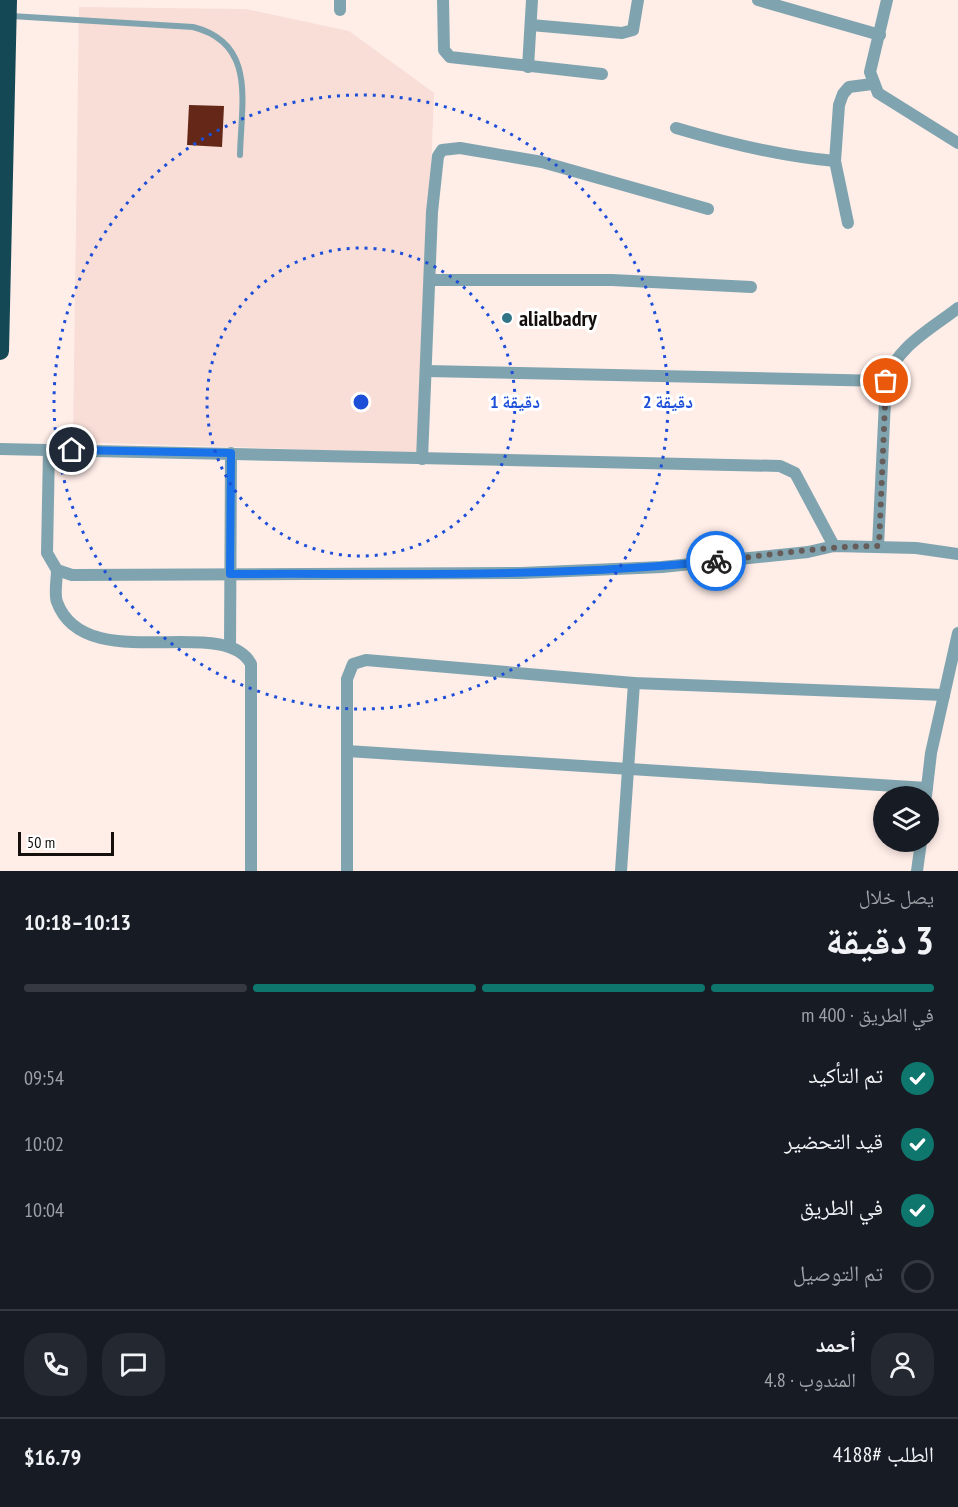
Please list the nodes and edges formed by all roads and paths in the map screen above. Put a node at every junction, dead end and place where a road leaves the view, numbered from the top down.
1 (443, 0) edge
2 (532, 0) edge
3 (638, 0) edge
4 (758, 0) edge
5 (887, 0) edge
6 (8, 8) edge
7 (531, 25) junction
8 (880, 35) junction
9 (528, 67) junction
10 (602, 75) dead end
11 (872, 84) junction
12 (676, 128) dead end
13 (958, 143) edge
14 (240, 155) dead end
15 (835, 161) junction
16 (708, 209) dead end
17 (848, 223) dead end
18 (430, 280) junction
19 (751, 287) dead end
20 (958, 308) edge
21 (0, 351) edge
22 (426, 371) junction
23 (886, 381) junction
24 (0, 449) edge
25 (49, 450) junction
26 (231, 453) junction
27 (422, 459) junction
28 (834, 546) junction
29 (879, 546) junction
30 (958, 554) edge
31 (57, 570) junction
32 (230, 574) junction
33 (958, 633) edge
34 (230, 647) junction
35 (634, 683) junction
36 (944, 695) junction
37 (347, 751) junction
38 (630, 768) junction
39 (927, 786) edge
40 (873, 788) edge
41 (920, 852) edge
42 (251, 871) edge
43 (347, 871) edge
44 (621, 871) edge
45 (917, 871) edge

1 - 9 street
2 - 7 street
3 - 7 street
4 - 8 street
5 - 8 street
6 - 14 lane
6 - 21 highway
7 - 9 street
8 - 11 street
9 - 10 street
11 - 13 street
11 - 15 street
12 - 15 street
15 - 17 street
16 - 18 street
18 - 19 street
18 - 22 street
20 - 23 street
22 - 23 street
22 - 27 street
23 - 29 street
24 - 25 street
25 - 26 street
25 - 31 street
26 - 27 street
26 - 32 street
27 - 28 street
28 - 29 street
28 - 32 street
29 - 30 street
31 - 32 street
31 - 34 street
32 - 34 street
33 - 36 street
34 - 42 street
35 - 36 street
35 - 37 street
35 - 38 street
36 - 39 street
37 - 38 street
37 - 43 street
38 - 40 street
38 - 44 street
41 - 45 street

